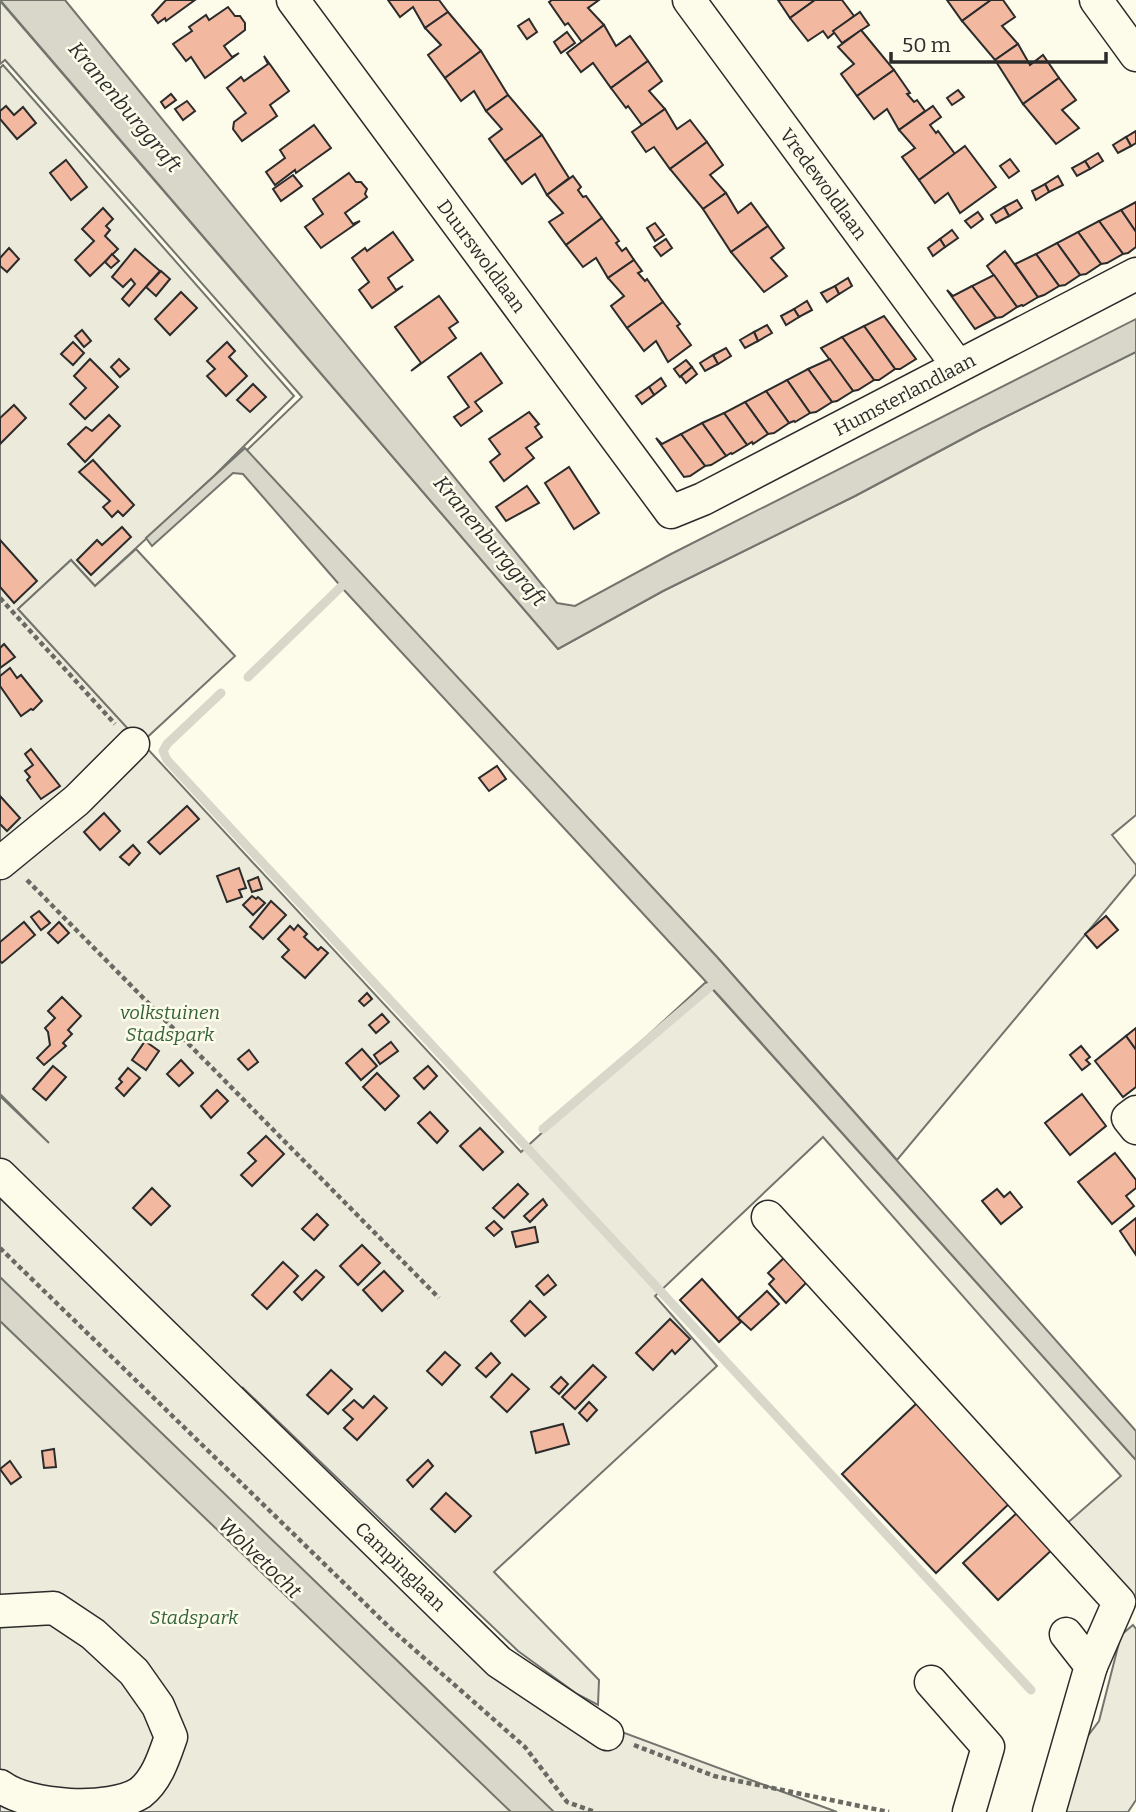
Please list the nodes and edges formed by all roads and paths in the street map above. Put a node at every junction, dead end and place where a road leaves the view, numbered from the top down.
1 (293, 0) edge
2 (690, 0) edge
3 (1097, 0) edge
4 (1136, 55) edge
5 (1136, 274) edge
6 (958, 366) junction
7 (671, 512) joint
8 (0, 598) edge
9 (133, 744) joint
10 (3, 861) edge
11 (1136, 1112) edge
12 (1136, 1128) edge
13 (0, 1175) edge
14 (768, 1217) dead end
15 (0, 1248) edge
16 (439, 1298) dead end
17 (0, 1611) edge
18 (1066, 1634) dead end
19 (1091, 1666) junction
20 (931, 1682) dead end
21 (607, 1734) joint
22 (0, 1786) edge
23 (594, 1812) edge
24 (889, 1812) edge
25 (969, 1812) edge
26 (1049, 1812) edge

1 - 7 street, Duurswoldlaan
2 - 6 street, Vredewoldlaan
3 - 4 street
5 - 6 street, Humsterlandlaan
6 - 7 street, Humsterlandlaan
8 - 9 path
9 - 10 street
10 - 16 path
11 - 12 street
13 - 21 street, Campinglaan
14 - 19 street
15 - 23 path
17 - 22 street
18 - 19 street
19 - 26 street
20 - 25 street
21 - 24 path

